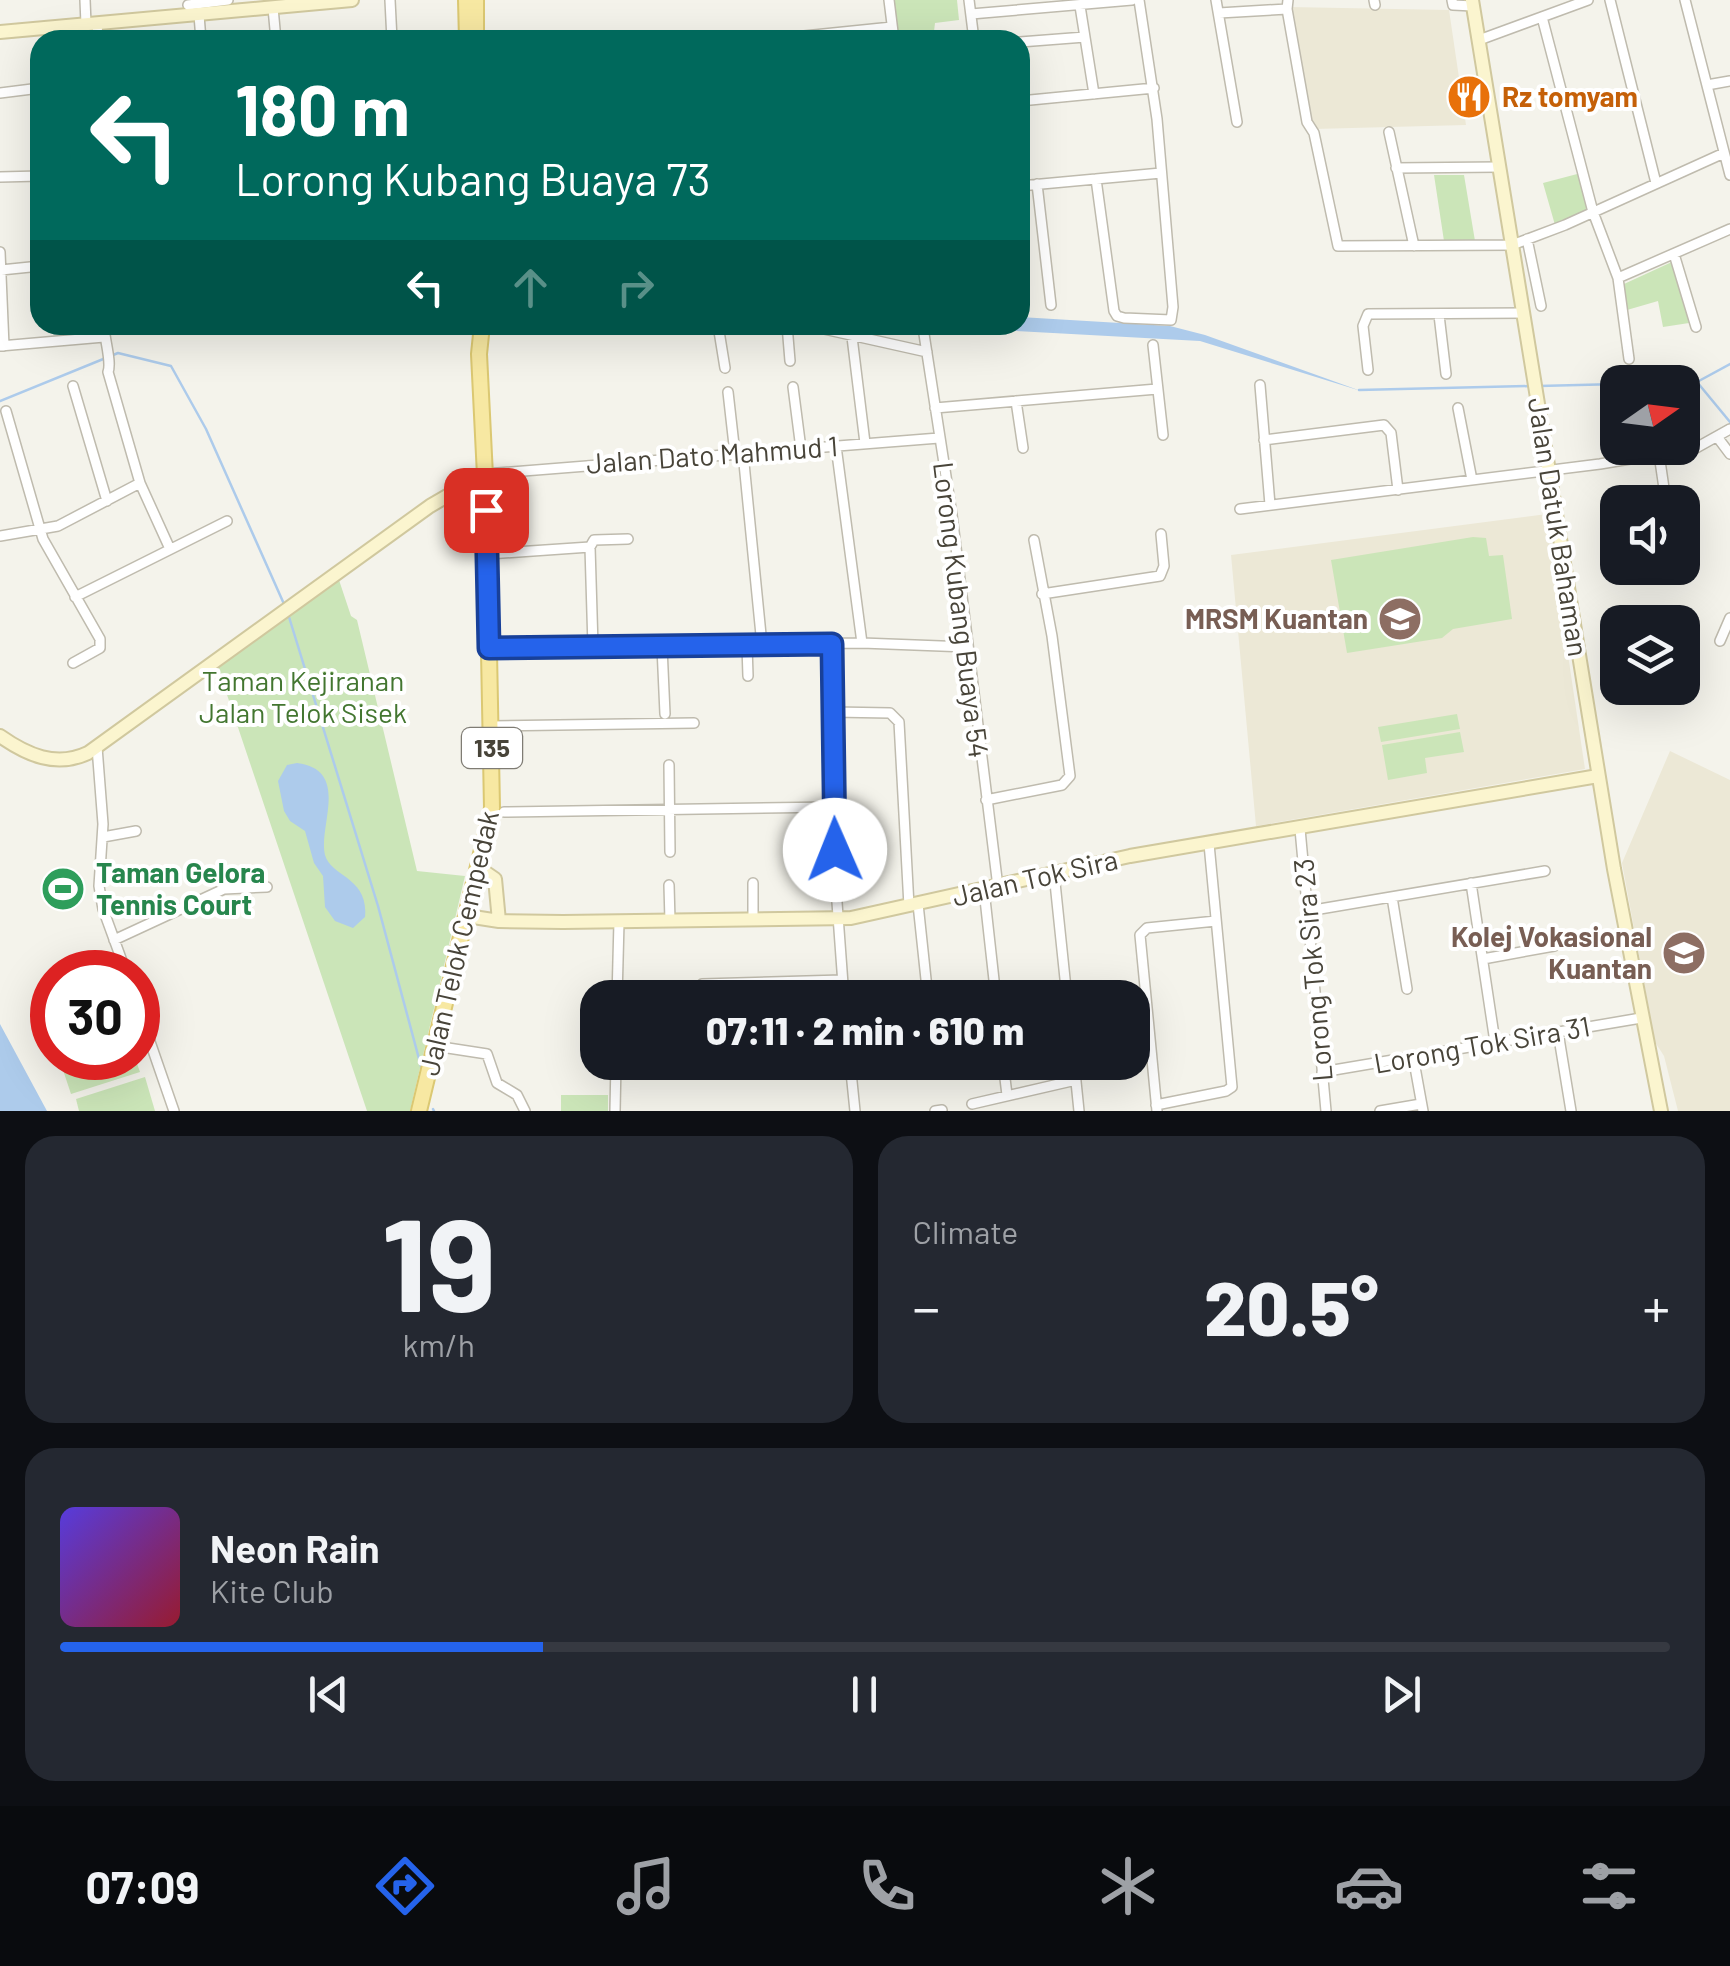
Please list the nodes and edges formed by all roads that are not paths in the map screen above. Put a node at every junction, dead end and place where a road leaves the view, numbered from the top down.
1 (85, 0) edge
2 (228, 0) edge
3 (349, 0) edge
4 (390, 0) edge
5 (453, 0) edge
6 (466, 0) edge
7 (476, 0) edge
8 (889, 0) edge
9 (970, 0) edge
10 (1132, 0) edge
11 (1139, 0) edge
12 (1216, 0) edge
13 (1588, 0) edge
14 (1610, 0) edge
15 (1685, 0) edge
16 (313, 2) edge
17 (1453, 2) edge
18 (1473, 3) edge
19 (1288, 4) edge
20 (1022, 5) edge
21 (1561, 5) edge
22 (1080, 6) junction
23 (273, 8) junction
24 (191, 9) edge
25 (1219, 13) junction
26 (971, 14) junction
27 (1542, 17) junction
28 (92, 24) junction
29 (892, 27) junction
30 (94, 30) edge
31 (275, 30) edge
32 (392, 30) edge
33 (467, 30) edge
34 (469, 30) edge
35 (471, 30) edge
36 (863, 30) edge
37 (892, 30) edge
38 (973, 30) edge
39 (0, 32) edge
40 (1085, 37) junction
41 (1479, 40) junction
42 (1030, 41) edge
43 (1730, 81) edge
44 (1707, 85) junction
45 (1154, 88) junction
46 (30, 89) edge
47 (0, 93) edge
48 (1094, 94) junction
49 (1030, 100) edge
50 (1238, 122) dead end
51 (1389, 132) dead end
52 (1724, 153) junction
53 (1500, 167) junction
54 (1396, 168) junction
55 (1161, 173) junction
56 (1730, 175) edge
57 (30, 176) edge
58 (0, 177) edge
59 (1096, 178) junction
60 (1036, 184) junction
61 (1656, 184) junction
62 (1030, 185) edge
63 (1594, 212) junction
64 (1730, 229) edge
65 (1527, 240) junction
66 (1512, 244) junction
67 (1414, 246) junction
68 (0, 252) edge
69 (1674, 254) junction
70 (30, 267) edge
71 (1, 270) edge
72 (1618, 278) junction
73 (1051, 305) dead end
74 (1542, 306) dead end
75 (1524, 313) junction
76 (1439, 316) junction
77 (1696, 327) dead end
78 (475, 335) edge
79 (481, 335) edge
80 (720, 335) edge
81 (788, 335) edge
82 (848, 335) edge
83 (924, 335) edge
84 (852, 336) junction
85 (104, 337) joint
86 (1152, 345) dead end
87 (2, 346) edge
88 (927, 352) junction
89 (479, 354) junction
90 (1629, 359) dead end
91 (790, 361) dead end
92 (725, 368) dead end
93 (1368, 370) dead end
94 (1446, 374) dead end
95 (1260, 385) dead end
96 (73, 386) dead end
97 (793, 387) dead end
98 (1158, 389) junction
99 (728, 392) dead end
100 (1016, 400) junction
101 (935, 408) junction
102 (1458, 408) dead end
103 (6, 411) dead end
104 (1730, 429) edge
105 (1163, 435) dead end
106 (940, 438) junction
107 (1718, 438) junction
108 (1264, 440) junction
109 (865, 444) junction
110 (836, 446) junction
111 (1700, 446) edge
112 (1023, 448) dead end
113 (801, 449) junction
114 (739, 454) junction
115 (1730, 454) edge
116 (1600, 463) edge
117 (1548, 470) junction
118 (486, 474) junction
119 (1472, 480) junction
120 (140, 483) junction
121 (1398, 490) junction
122 (107, 501) junction
123 (1270, 504) junction
124 (1240, 508) dead end
125 (226, 521) dead end
126 (41, 531) junction
127 (1160, 534) dead end
128 (0, 536) edge
129 (628, 539) dead end
130 (1034, 540) dead end
131 (590, 548) junction
132 (170, 550) junction
133 (488, 554) junction
134 (1042, 594) junction
135 (75, 597) junction
136 (1730, 618) edge
137 (1720, 641) dead end
138 (862, 642) junction
139 (832, 644) junction
140 (762, 645) junction
141 (662, 646) junction
142 (747, 646) junction
143 (593, 647) junction
144 (967, 647) junction
145 (489, 648) junction
146 (72, 662) dead end
147 (748, 676) dead end
148 (834, 712) junction
149 (665, 714) dead end
150 (694, 724) dead end
151 (492, 726) junction
152 (0, 736) edge
153 (97, 747) junction
154 (669, 765) dead end
155 (1598, 776) junction
156 (986, 800) junction
157 (834, 806) junction
158 (669, 809) junction
159 (504, 812) dead end
160 (1300, 829) junction
161 (136, 831) dead end
162 (103, 837) junction
163 (1209, 844) junction
164 (670, 852) dead end
165 (479, 868) junction
166 (1544, 871) dead end
167 (1054, 873) junction
168 (753, 883) dead end
169 (1471, 883) junction
170 (669, 885) dead end
171 (267, 887) dead end
172 (991, 888) junction
173 (1392, 896) junction
174 (914, 905) junction
175 (1308, 911) junction
176 (467, 916) junction
177 (837, 919) junction
178 (753, 920) junction
179 (1216, 920) junction
180 (499, 921) junction
181 (670, 921) junction
182 (619, 922) junction
183 (114, 940) junction
184 (1554, 946) dead end
185 (118, 950) edge
186 (1483, 959) junction
187 (617, 980) edge
188 (842, 980) edge
189 (925, 980) edge
190 (995, 980) edge
191 (1065, 980) edge
192 (1407, 988) dead end
193 (1642, 1018) junction
194 (1558, 1032) junction
195 (1496, 1042) junction
196 (435, 1046) junction
197 (1414, 1056) junction
198 (160, 1071) edge
199 (1322, 1072) junction
200 (615, 1080) edge
201 (852, 1080) edge
202 (1006, 1080) edge
203 (1076, 1080) joint
204 (1007, 1095) junction
205 (972, 1104) dead end
206 (1422, 1107) edge
207 (1157, 1108) edge
208 (174, 1111) edge
209 (419, 1111) edge
210 (524, 1111) edge
211 (614, 1111) edge
212 (855, 1111) edge
213 (1079, 1111) edge
214 (1326, 1111) edge
215 (1380, 1111) edge
216 (1572, 1111) edge
217 (1661, 1111) edge

1 - 28 street
2 - 24 street
3 - 16 street
4 - 32 street
5 - 33 main road
6 - 34 main road
7 - 35 main road
8 - 29 street
9 - 26 street
10 - 22 street
11 - 45 street
12 - 25 street
13 - 21 street
14 - 61 street
15 - 44 street
16 - 23 street
17 - 18 street
18 - 41 street, Jalan Datuk Bahaman
19 - 25 street
19 - 67 street
20 - 22 street
20 - 26 street
21 - 27 street
22 - 40 street
23 - 24 street
23 - 31 street
24 - 28 street
25 - 50 street
26 - 38 street
27 - 41 street
27 - 63 street
28 - 30 street
28 - 39 street
29 - 36 street
29 - 37 street
40 - 42 street
40 - 48 street
41 - 53 street, Jalan Datuk Bahaman
43 - 44 street
44 - 52 street
45 - 48 street
45 - 55 street
46 - 47 street
48 - 49 street
51 - 54 street
52 - 56 street
52 - 61 street
53 - 54 street
53 - 66 street, Jalan Datuk Bahaman
54 - 67 street
55 - 59 street
55 - 59 street
57 - 58 street
59 - 60 street
60 - 62 street
60 - 73 street
61 - 63 street
63 - 65 street
63 - 72 street
64 - 69 street
65 - 66 street
65 - 74 street
66 - 67 street
66 - 75 street, Jalan Datuk Bahaman
68 - 71 street
69 - 72 street
69 - 77 street
70 - 71 street
71 - 87 street
72 - 90 street
75 - 76 street
75 - 117 street, Jalan Datuk Bahaman
76 - 93 street
76 - 94 street
78 - 89 main road, Jalan Telok Cempedak / 135
79 - 89 main road, Jalan Telok Cempedak / 135
80 - 92 street
81 - 91 street
82 - 84 street
83 - 88 street, Lorong Kubang Buaya 54
84 - 88 street
84 - 109 street
85 - 87 street
85 - 120 street
86 - 98 street
88 - 101 street, Lorong Kubang Buaya 54
89 - 118 main road, Jalan Telok Cempedak / 135
95 - 108 street
96 - 122 street
97 - 113 street
98 - 100 street
98 - 105 street
99 - 114 street
100 - 101 street
100 - 112 street
101 - 106 street, Lorong Kubang Buaya 54
102 - 119 street
103 - 126 street
104 - 107 street
106 - 109 street, Jalan Dato Mahmud 1
106 - 144 street, Lorong Kubang Buaya 54
107 - 111 street
107 - 115 street
108 - 121 street
108 - 123 street
109 - 110 street, Jalan Dato Mahmud 1
110 - 113 street, Jalan Dato Mahmud 1
110 - 138 street
113 - 114 street, Jalan Dato Mahmud 1
114 - 118 street, Jalan Dato Mahmud 1
114 - 140 street
116 - 117 street
117 - 119 street
117 - 155 street, Jalan Datuk Bahaman
118 - 133 main road, Jalan Telok Cempedak / 135
118 - 153 street
119 - 121 street
120 - 122 street
120 - 132 street
121 - 123 street
122 - 126 street
123 - 124 street
125 - 132 street
126 - 128 street
126 - 135 street
127 - 134 street
129 - 131 street
130 - 134 street
131 - 133 street
131 - 143 street
132 - 135 street
133 - 145 main road, Jalan Telok Cempedak / 135
134 - 156 street
135 - 146 street
136 - 137 street
138 - 139 street
138 - 144 street
139 - 140 street
139 - 148 street
140 - 142 street
141 - 142 street
141 - 143 street
141 - 149 street
142 - 147 street
143 - 145 street
144 - 156 street, Lorong Kubang Buaya 54
145 - 151 main road, Jalan Telok Cempedak / 135
148 - 157 street
148 - 174 street
150 - 151 street
151 - 165 main road, Jalan Telok Cempedak / 135
152 - 153 street
153 - 162 street
154 - 158 street
155 - 160 street, Jalan Tok Sira
155 - 193 street, Jalan Datuk Bahaman
156 - 172 street, Lorong Kubang Buaya 54
157 - 158 street
157 - 177 street
158 - 159 street
158 - 164 street
160 - 163 street, Jalan Tok Sira
160 - 175 street, Lorong Tok Sira 23
161 - 162 street
162 - 183 street
163 - 167 street, Jalan Tok Sira
163 - 179 street
165 - 176 main road, Jalan Telok Cempedak / 135
165 - 180 street
166 - 169 street
167 - 172 street, Jalan Tok Sira
167 - 191 street
168 - 178 street
169 - 173 street
169 - 186 street
170 - 181 street
171 - 183 street
172 - 174 street, Jalan Tok Sira
172 - 190 street, Lorong Kubang Buaya 54
173 - 175 street
173 - 192 street
174 - 177 street, Jalan Tok Sira
174 - 189 street
175 - 199 street, Lorong Tok Sira 23
176 - 180 street, Jalan Tok Sira
176 - 196 main road, Jalan Telok Cempedak / 135
177 - 178 street, Jalan Tok Sira
177 - 188 street
178 - 181 street, Jalan Tok Sira
179 - 207 street
179 - 207 street
180 - 182 street, Jalan Tok Sira
181 - 182 street, Jalan Tok Sira
182 - 187 street
183 - 185 street
184 - 186 street
186 - 195 street
193 - 194 street, Lorong Tok Sira 31
193 - 217 street, Jalan Datuk Bahaman
194 - 195 street, Lorong Tok Sira 31
194 - 216 street
195 - 197 street, Lorong Tok Sira 31
196 - 209 main road, Jalan Telok Cempedak / 135
196 - 210 street
197 - 199 street, Lorong Tok Sira 31
197 - 206 street
198 - 208 street
199 - 214 street, Lorong Tok Sira 23
200 - 211 street
201 - 212 street
202 - 204 street
203 - 204 street
203 - 213 street
204 - 205 street
206 - 215 street

